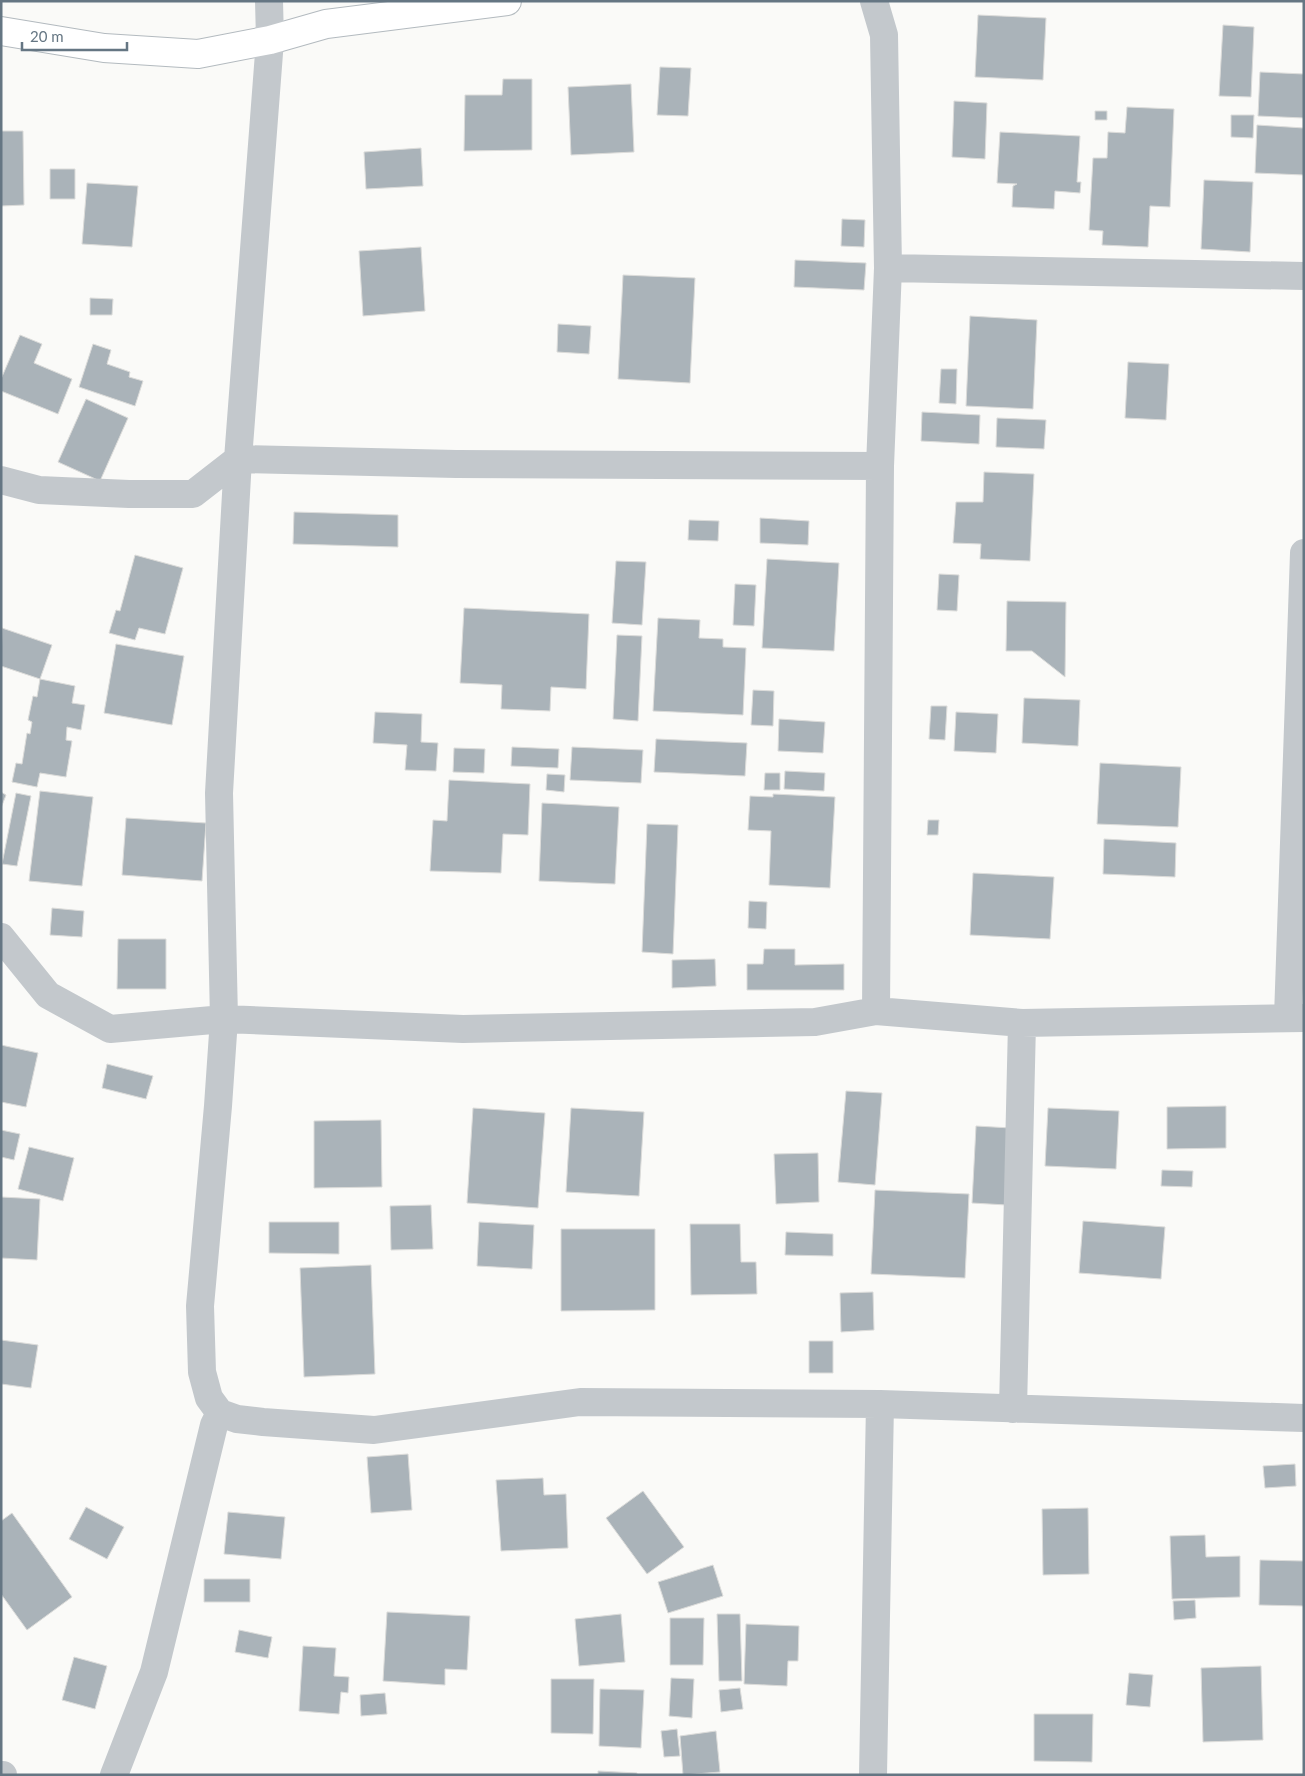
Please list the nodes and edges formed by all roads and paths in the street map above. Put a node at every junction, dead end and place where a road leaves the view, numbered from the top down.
1 (269, 1) edge
2 (507, 1) edge
3 (874, 1) edge
4 (1, 31) edge
5 (270, 40) junction
6 (888, 268) junction
7 (1304, 276) edge
8 (238, 458) junction
9 (880, 466) junction
10 (1, 480) edge
11 (1304, 553) edge
12 (1, 937) edge
13 (876, 1011) junction
14 (1296, 1017) edge
15 (224, 1019) junction
16 (1022, 1023) junction
17 (880, 1404) junction
18 (1012, 1409) junction
19 (220, 1413) junction
20 (1304, 1418) edge
21 (114, 1775) edge
22 (873, 1775) edge

1 - 5 street
2 - 5 main road
3 - 6 street
4 - 5 main road
5 - 8 street
6 - 7 street
6 - 9 street
8 - 9 street
8 - 10 street
8 - 15 street
9 - 13 street
11 - 14 street
12 - 15 street
13 - 15 street
13 - 16 street
14 - 16 street
15 - 19 street
16 - 18 street
17 - 18 street
17 - 19 street
17 - 22 street
18 - 20 street
19 - 21 street

